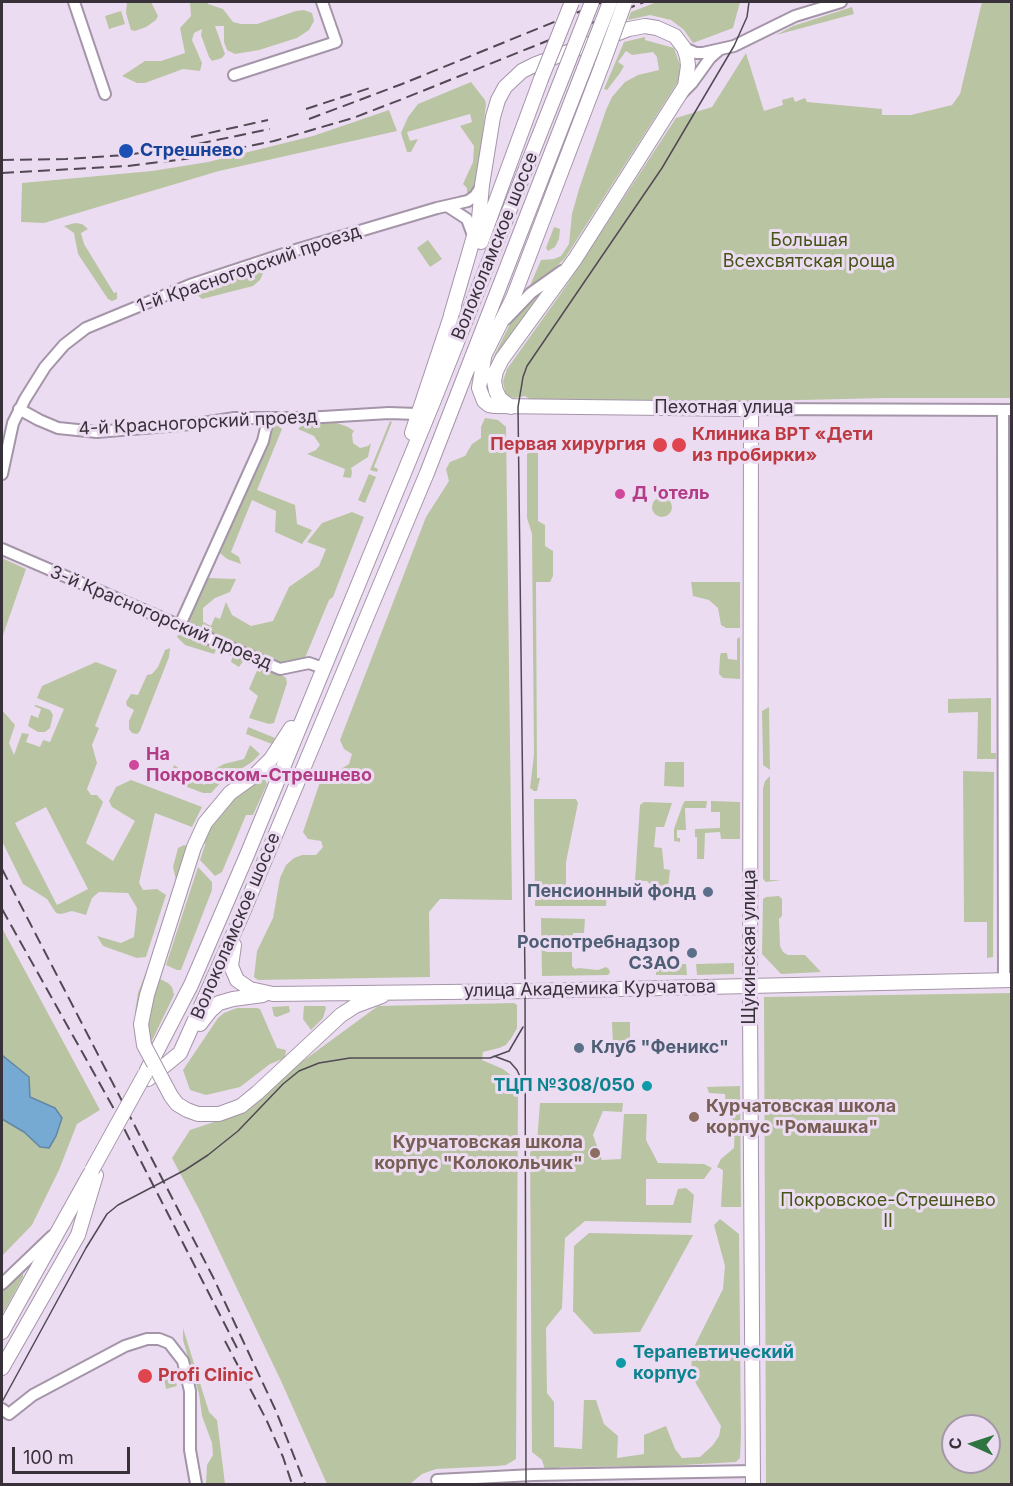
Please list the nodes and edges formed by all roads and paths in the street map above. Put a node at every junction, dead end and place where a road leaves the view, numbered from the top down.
1 (74, 2) edge
2 (322, 2) edge
3 (572, 2) edge
4 (592, 2) edge
5 (610, 2) edge
6 (625, 2) edge
7 (841, 2) edge
8 (684, 48) junction
9 (719, 50) junction
10 (234, 75) dead end
11 (105, 94) dead end
12 (680, 96) junction
13 (482, 185) junction
14 (447, 206) junction
15 (474, 239) junction
16 (575, 259) junction
17 (451, 315) junction
18 (500, 326) junction
19 (484, 358) junction
20 (512, 407) junction
21 (19, 409) junction
22 (751, 409) junction
23 (1007, 410) edge
24 (417, 414) junction
25 (268, 419) junction
26 (432, 462) junction
27 (2, 474) edge
28 (396, 490) junction
29 (2, 549) edge
30 (180, 625) junction
31 (322, 671) junction
32 (241, 917) junction
33 (1008, 980) edge
34 (750, 986) junction
35 (392, 992) junction
36 (325, 993) junction
37 (273, 994) junction
38 (332, 1022) junction
39 (180, 1053) junction
40 (147, 1077) junction
41 (94, 1172) junction
42 (69, 1214) junction
43 (2, 1284) edge
44 (2, 1332) edge
45 (2, 1368) edge
46 (5, 1412) edge
47 (753, 1478) edge
48 (436, 1480) dead end
49 (196, 1485) edge

1 - 11 street
2 - 10 street
3 - 17 main road, Волоколамское шоссе, bridge
4 - 28 main road, Волоколамское шоссе, bridge
5 - 26 main road, Волоколамское шоссе, bridge
6 - 18 main road, Волоколамское шоссе, bridge
7 - 9 street
8 - 9 street
8 - 12 main road
8 - 13 main road
9 - 12 street
12 - 16 main road
13 - 14 street, 1-й Красногорский проезд
13 - 15 main road
14 - 15 street
14 - 21 street, 1-й Красногорский проезд
15 - 17 main road
16 - 18 street
16 - 20 main road
17 - 24 main road, Волоколамское шоссе
18 - 19 main road, Волоколамское шоссе
19 - 20 main road, Пехотная улица
19 - 26 main road, Волоколамское шоссе
20 - 22 main road, Пехотная улица
21 - 25 street, 4-й Красногорский проезд
21 - 27 street, 1-й Красногорский проезд
22 - 23 street, Пехотная улица
22 - 34 main road, Щукинская улица
23 - 33 street
24 - 25 street, 4-й Красногорский проезд
24 - 28 main road, Волоколамское шоссе
25 - 30 street
26 - 32 main road, Волоколамское шоссе
28 - 31 main road, Волоколамское шоссе
29 - 30 street, 3-й Красногорский проезд
30 - 31 street, 3-й Красногорский проезд
31 - 38 main road, bridge
31 - 40 main road, Волоколамское шоссе
32 - 37 main road, улица Академика Курчатова
32 - 39 main road, Волоколамское шоссе
33 - 34 main road, улица Академика Курчатова
34 - 35 main road, улица Академика Курчатова
34 - 47 main road, Щукинская улица
35 - 36 main road, улица Академика Курчатова
35 - 38 main road
36 - 37 main road, улица Академика Курчатова
36 - 38 main road
37 - 39 main road
39 - 40 main road, Волоколамское шоссе
40 - 41 main road, Волоколамское шоссе
41 - 42 main road, Волоколамское шоссе
41 - 45 main road, Волоколамское шоссе
42 - 43 street
42 - 44 main road, Волоколамское шоссе
46 - 49 street
47 - 48 street

